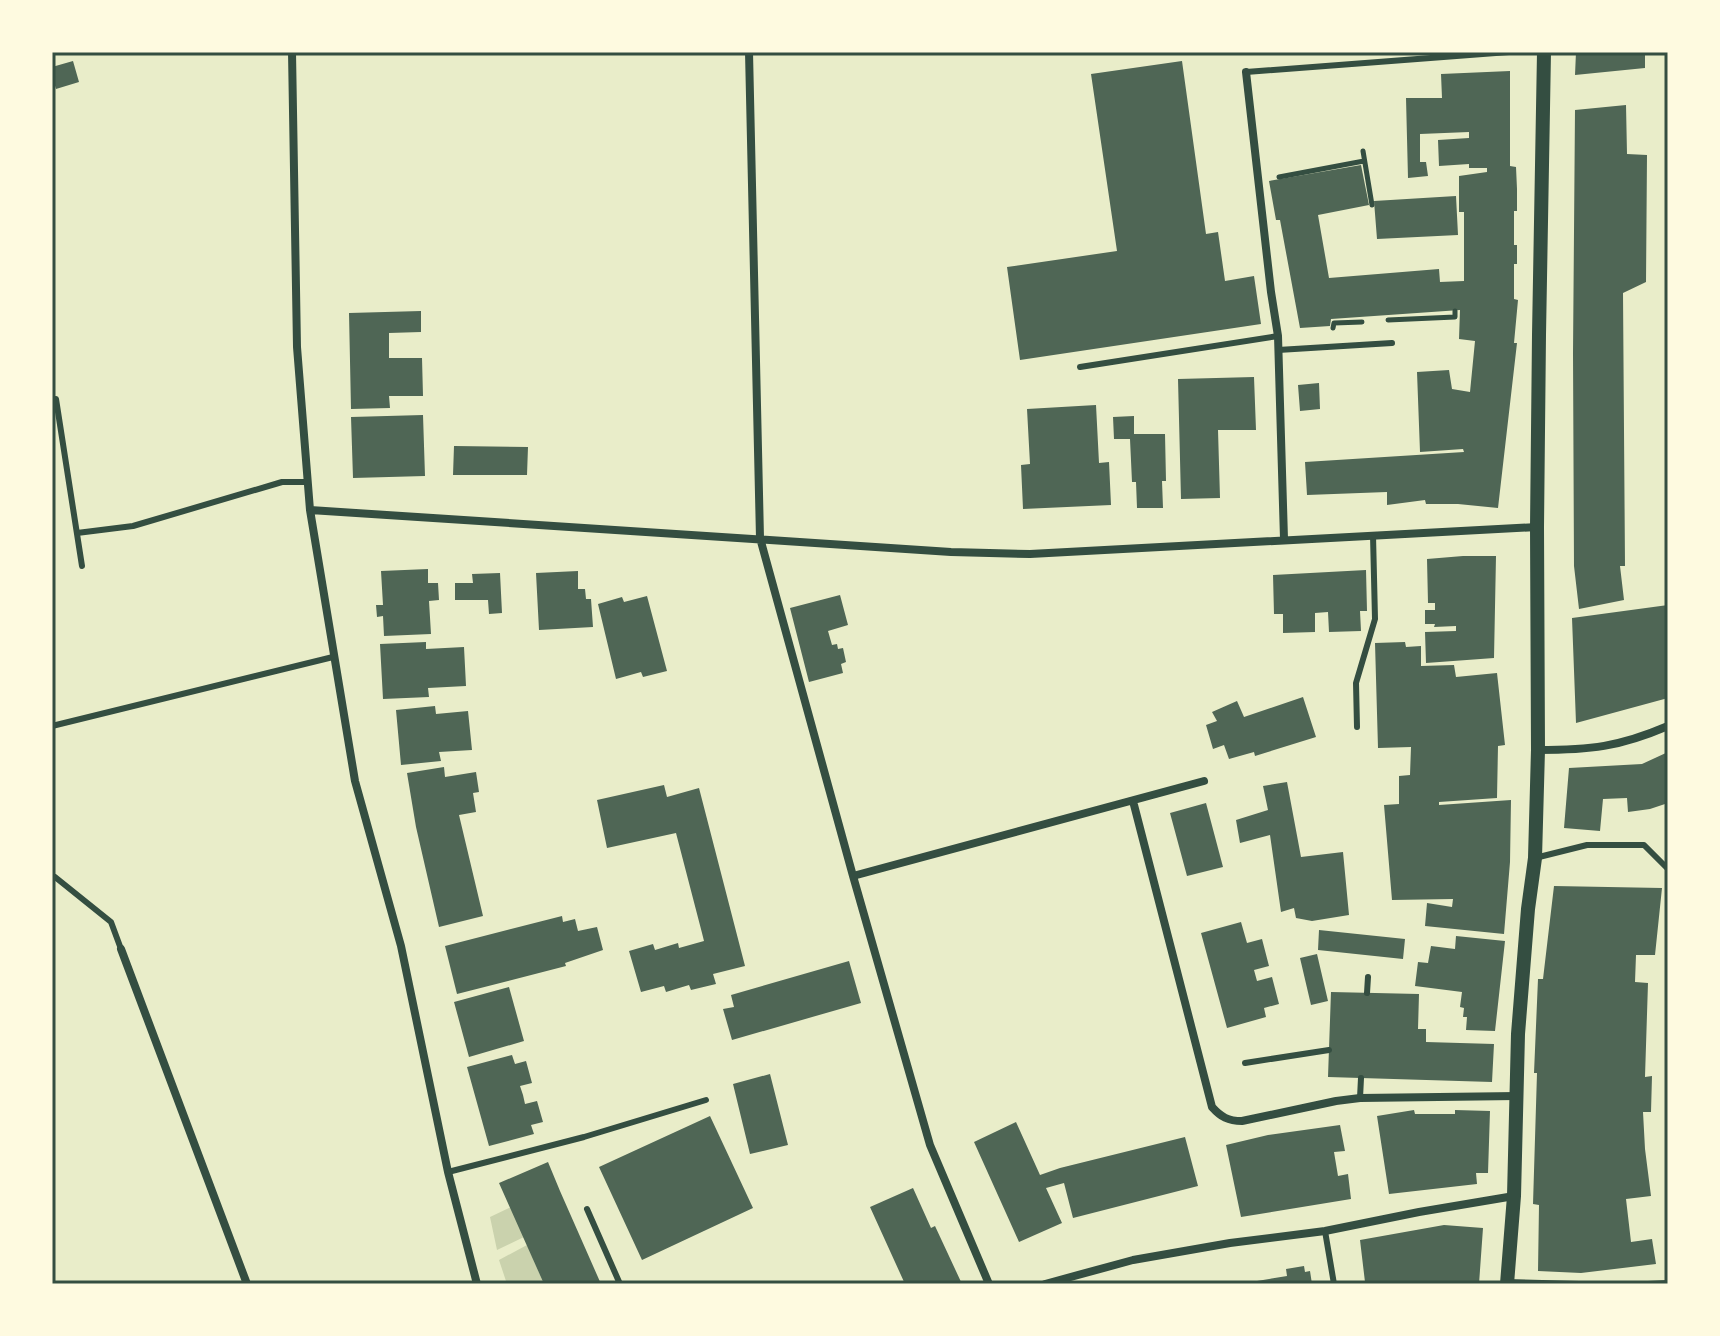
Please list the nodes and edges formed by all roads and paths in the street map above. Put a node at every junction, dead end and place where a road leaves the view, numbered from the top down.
1 (292, 52) edge
2 (749, 52) edge
3 (1509, 52) edge
4 (1544, 52) edge
5 (1246, 72) joint
6 (1363, 151) dead end
7 (1364, 161) junction
8 (1267, 179) dead end
9 (1372, 205) dead end
10 (1455, 311) dead end
11 (1365, 321) dead end
12 (1380, 321) dead end
13 (1322, 329) dead end
14 (1278, 336) junction
15 (1392, 343) dead end
16 (1278, 350) junction
17 (1080, 367) dead end
18 (56, 399) dead end
19 (308, 482) junction
20 (310, 510) junction
21 (1537, 527) junction
22 (77, 533) junction
23 (1373, 535) junction
24 (760, 538) junction
25 (1284, 539) junction
26 (82, 566) dead end
27 (333, 657) junction
28 (52, 726) edge
29 (1668, 726) edge
30 (1357, 727) dead end
31 (1538, 750) junction
32 (1204, 781) dead end
33 (1133, 801) junction
34 (1535, 858) junction
35 (1668, 869) edge
36 (853, 876) junction
37 (55, 877) dead end
38 (121, 949) joint
39 (1368, 977) dead end
40 (1367, 993) dead end
41 (1329, 1050) dead end
42 (1245, 1063) dead end
43 (1361, 1078) dead end
44 (1517, 1096) junction
45 (1360, 1098) junction
46 (706, 1100) dead end
47 (448, 1172) junction
48 (1514, 1196) junction
49 (587, 1209) dead end
50 (1325, 1231) junction
51 (1507, 1283) edge
52 (1668, 1283) edge
53 (247, 1284) edge
54 (477, 1284) edge
55 (620, 1284) edge
56 (989, 1284) edge
57 (1045, 1284) edge
58 (1334, 1284) edge
59 (1579, 1284) edge
60 (1648, 1284) edge

1 - 19 street
2 - 24 street
3 - 5 lane
4 - 21 street
5 - 14 street
6 - 7 path
7 - 8 path
7 - 9 path
10 - 12 path
11 - 13 path
14 - 16 street
14 - 17 lane
15 - 16 lane
16 - 25 street
18 - 22 lane
19 - 20 street
19 - 22 lane
20 - 24 street
20 - 27 street
21 - 23 street
21 - 31 street
22 - 26 lane
23 - 25 street
23 - 30 lane
24 - 25 street
24 - 36 street
27 - 28 lane
27 - 47 street
29 - 31 street
31 - 34 street
32 - 33 street
33 - 36 street
33 - 45 street
34 - 35 lane
34 - 44 street
36 - 56 street
37 - 38 lane
38 - 53 street
39 - 40 lane
41 - 42 lane
43 - 45 lane
44 - 45 street
44 - 48 street
46 - 47 lane
47 - 54 street
48 - 50 street
48 - 51 street
49 - 55 lane
50 - 57 street
50 - 58 lane
51 - 59 lane
52 - 60 lane

